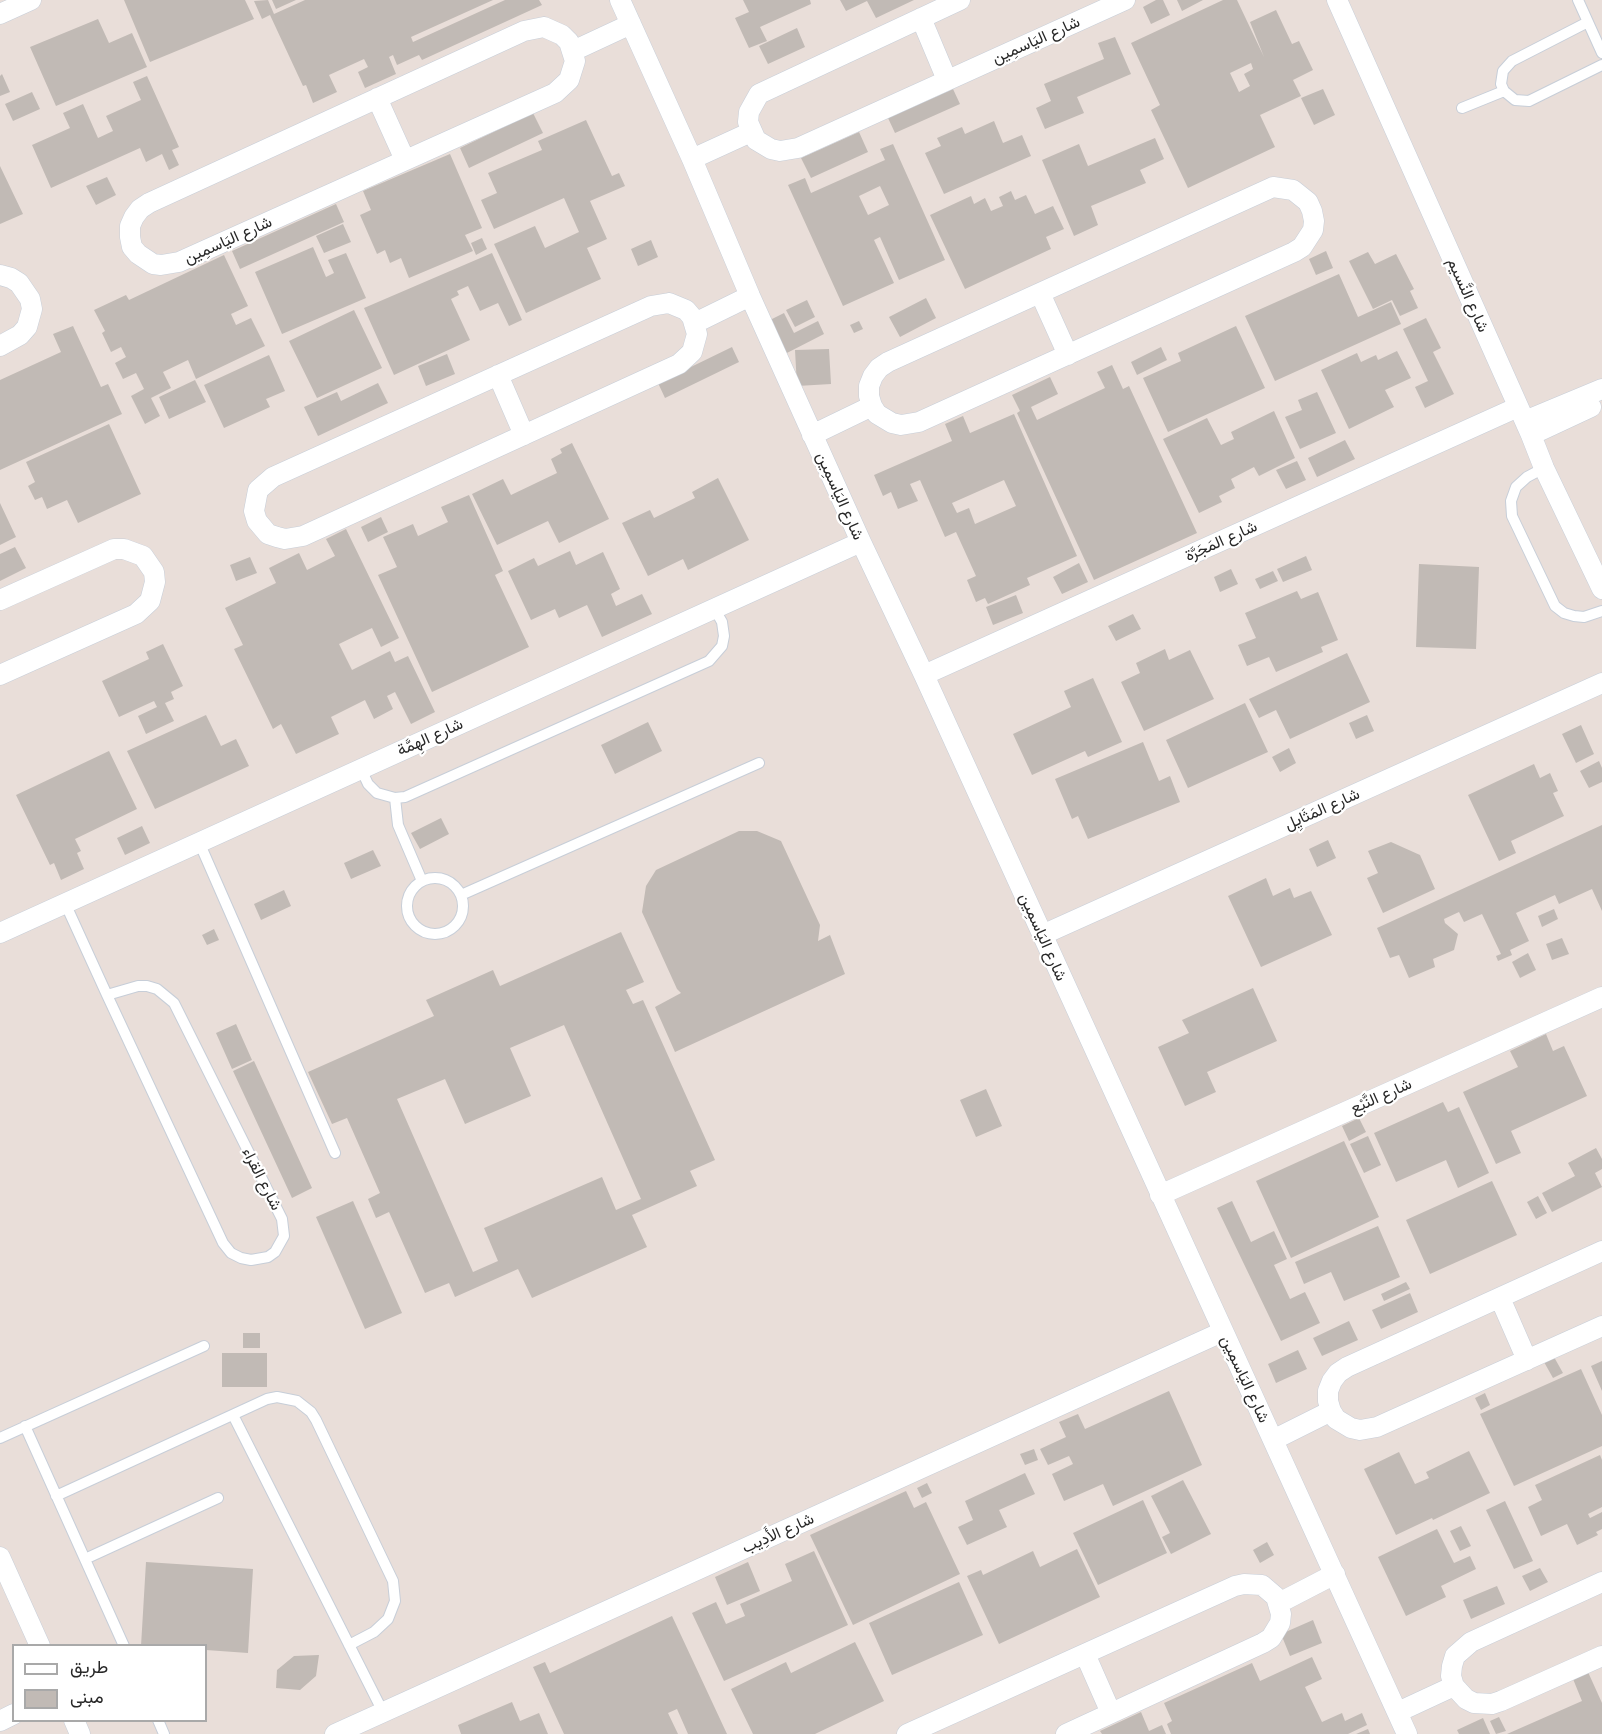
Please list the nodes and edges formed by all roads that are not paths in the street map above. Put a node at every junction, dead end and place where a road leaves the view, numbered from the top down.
1 (31, 0) edge
2 (620, 0) edge
3 (960, 0) edge
4 (1125, 0) edge
5 (1337, 0) edge
6 (1578, 0) edge
7 (0, 14) edge
8 (921, 18) junction
9 (1588, 22) junction
10 (631, 24) junction
11 (573, 51) junction
12 (1602, 53) edge
13 (1602, 65) edge
14 (947, 80) junction
15 (1504, 91) junction
16 (377, 98) junction
17 (1462, 108) dead end
18 (751, 132) junction
19 (692, 159) junction
20 (405, 160) junction
21 (0, 275) edge
22 (1040, 293) junction
23 (750, 297) junction
24 (695, 323) junction
25 (0, 346) edge
26 (1068, 355) junction
27 (498, 375) junction
28 (1602, 389) edge
29 (1602, 402) edge
30 (872, 406) junction
31 (1525, 421) junction
32 (525, 435) junction
33 (813, 435) junction
34 (1544, 468) junction
35 (861, 542) junction
36 (1602, 589) edge
37 (0, 600) edge
38 (714, 608) junction
39 (1602, 611) edge
40 (0, 675) edge
41 (924, 675) junction
42 (1602, 683) edge
43 (759, 763) dead end
44 (361, 769) junction
45 (395, 798) junction
46 (199, 842) junction
47 (422, 881) junction
48 (461, 895) junction
49 (65, 903) junction
50 (0, 933) edge
51 (1042, 935) junction
52 (107, 995) junction
53 (1602, 997) edge
54 (334, 1153) dead end
55 (1160, 1195) junction
56 (1602, 1251) edge
57 (1500, 1298) junction
58 (1602, 1326) edge
59 (1222, 1332) junction
60 (204, 1346) dead end
61 (1527, 1360) junction
62 (1331, 1412) junction
63 (233, 1415) junction
64 (25, 1426) junction
65 (0, 1438) edge
66 (1273, 1440) junction
67 (56, 1496) junction
68 (218, 1498) dead end
69 (0, 1557) edge
70 (85, 1559) junction
71 (1335, 1574) junction
72 (1602, 1582) edge
73 (1279, 1603) junction
74 (39, 1644) edge
75 (123, 1644) edge
76 (349, 1645) junction
77 (1085, 1654) junction
78 (1602, 1656) edge
79 (1454, 1686) junction
80 (383, 1712) junction
81 (1398, 1712) junction
82 (1112, 1713) junction
83 (335, 1734) edge
84 (907, 1734) edge
85 (1066, 1734) edge
86 (1407, 1734) edge

1 - 7 street
2 - 10 street, شارع اليَاسمِين
3 - 8 street
4 - 14 street, شارع اليَاسمِين
5 - 31 street, شارع النَّسيم
6 - 9 lane
8 - 14 street
8 - 18 street
9 - 12 lane
9 - 15 lane
10 - 11 street
10 - 19 street, شارع اليَاسمِين
11 - 16 street, شارع اليَاسمِين
11 - 20 street, شارع اليَاسمِين
13 - 15 lane
14 - 18 street, شارع اليَاسمِين
15 - 17 lane
16 - 20 street
16 - 20 street, شارع اليَاسمِين
18 - 19 street
19 - 23 street, شارع اليَاسمِين
21 - 25 street
22 - 26 street
22 - 26 street
22 - 30 street
23 - 24 street
23 - 33 street, شارع اليَاسمِين
24 - 27 street
24 - 32 street
26 - 30 street
27 - 32 street
27 - 32 street
28 - 31 street
29 - 31 street
30 - 33 street, شارع اليَاسمِين
31 - 34 street, شارع النَّسيم
31 - 41 street, شارع المَجَرَّة
33 - 35 street, شارع اليَاسمِين
34 - 36 street, شارع النَّسيم
34 - 39 lane
35 - 38 street, شارع الهِمَّة
35 - 41 street, شارع اليَاسمِين
37 - 40 street
38 - 44 street, شارع الهِمَّة
38 - 45 lane
41 - 51 street, شارع اليَاسمِين
42 - 51 street, شارع المَثَايِل
43 - 48 lane
44 - 45 lane
44 - 46 street, شارع الهِمَّة
45 - 47 lane
46 - 49 street, شارع الهِمَّة
46 - 54 lane
47 - 48 lane
47 - 48 lane
49 - 50 street, شارع الهِمَّة
49 - 52 lane, شارع القراء
51 - 55 street, شارع اليَاسمِين
52 - 52 lane, شارع القراء
53 - 55 street, شارع النَّبْع
55 - 59 street, شارع اليَاسمِين
56 - 57 street
57 - 61 street
57 - 62 street
58 - 61 street
59 - 66 street, شارع اليَاسمِين
59 - 80 street, شارع الأَدِيب
60 - 64 lane
61 - 62 street
62 - 66 street, شارع اليَاسمِين
63 - 67 lane
63 - 76 lane
63 - 76 lane
64 - 65 lane
64 - 67 lane
66 - 71 street, شارع اليَاسمِين
67 - 70 lane
68 - 70 lane
69 - 74 street
70 - 75 lane
71 - 73 street
71 - 81 street, شارع اليَاسمِين
72 - 79 street
73 - 77 street
73 - 82 street
76 - 80 lane
77 - 82 street
77 - 84 street
78 - 79 street
79 - 81 street
80 - 83 street, شارع الأَدِيب
81 - 86 street, شارع اليَاسمِين
82 - 85 street

